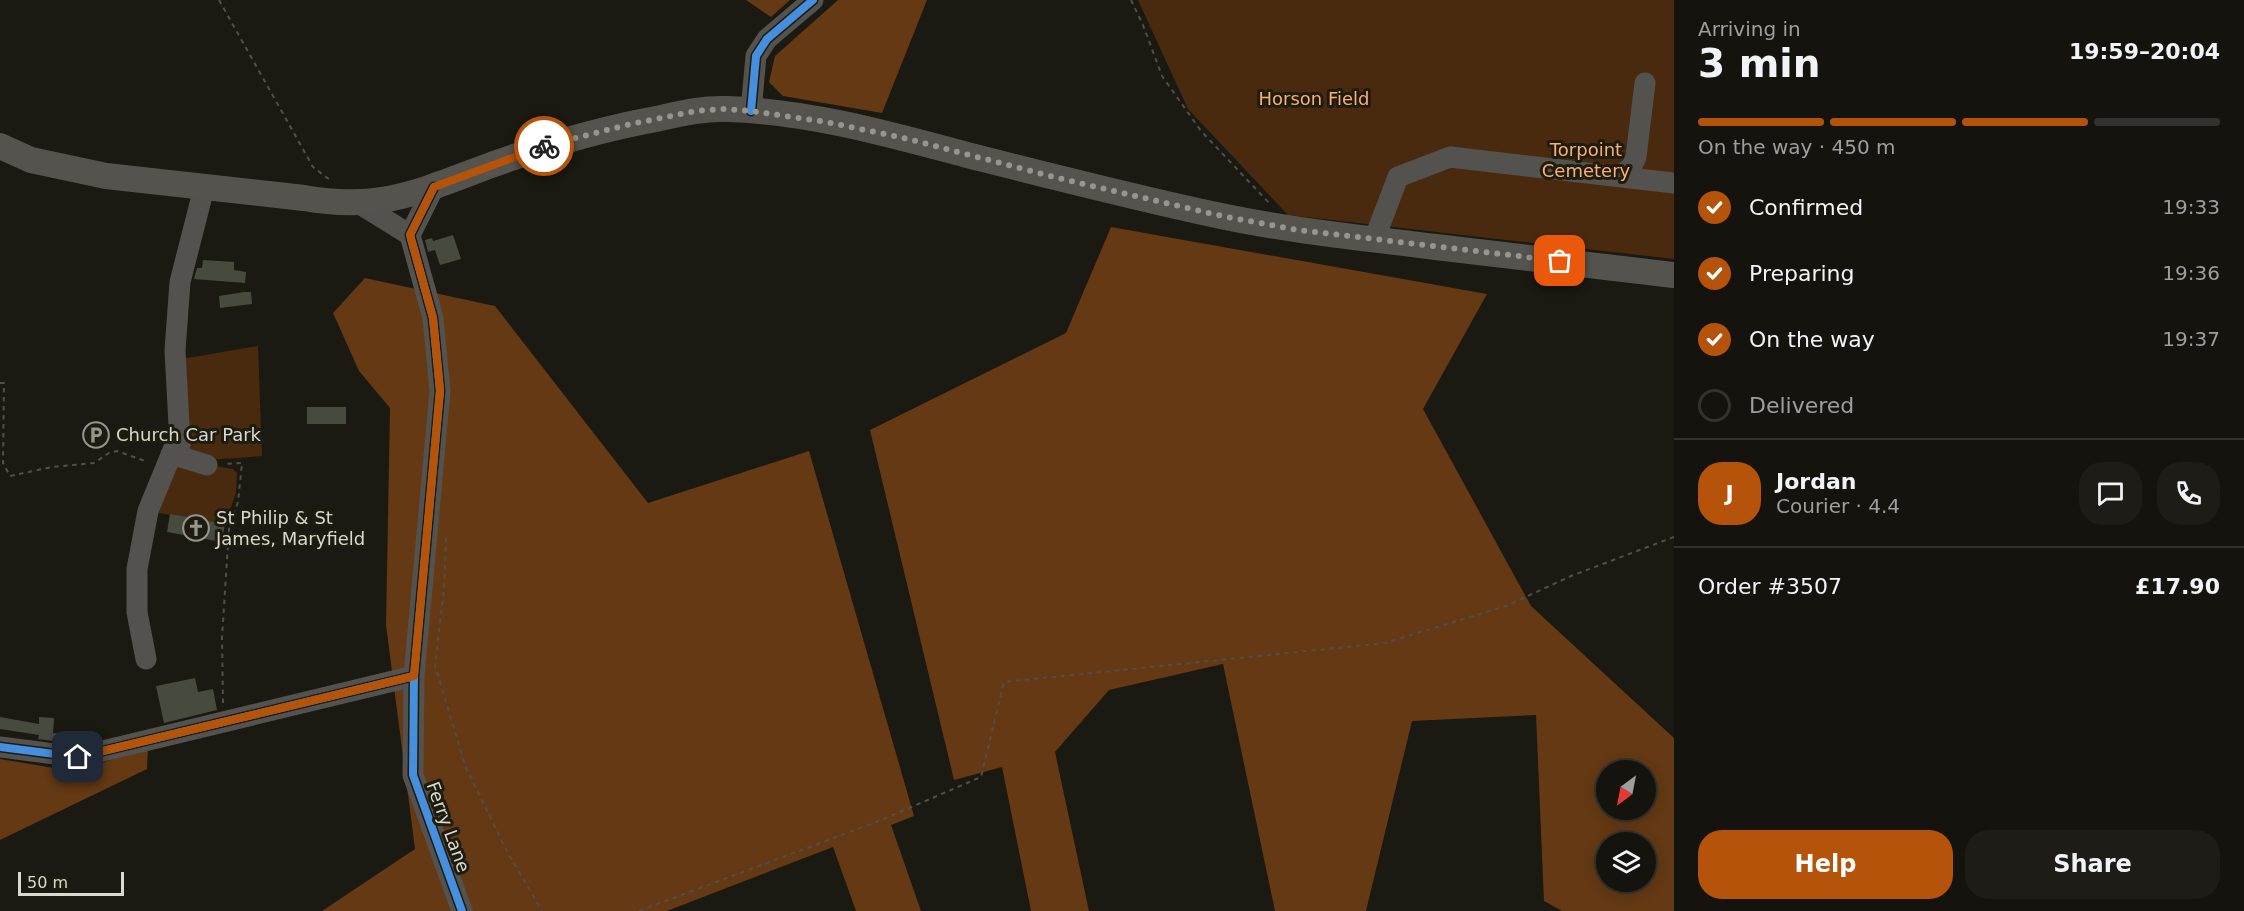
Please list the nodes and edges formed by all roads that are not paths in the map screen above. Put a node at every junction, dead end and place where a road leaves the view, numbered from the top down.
1 (813, 0) edge
2 (1645, 83) dead end
3 (751, 111) junction
4 (0, 146) edge
5 (1619, 176) junction
6 (1674, 183) edge
7 (434, 187) junction
8 (204, 188) junction
9 (347, 204) junction
10 (410, 235) junction
11 (1374, 240) junction
12 (1674, 275) edge
13 (168, 461) junction
14 (207, 465) road end
15 (146, 659) dead end
16 (414, 676) junction
17 (0, 747) edge
18 (462, 911) edge

1 - 3 street
2 - 5 street
3 - 7 main road
3 - 11 main road
4 - 8 main road
5 - 6 street
5 - 11 street
7 - 9 main road
7 - 10 street
8 - 9 main road
8 - 13 street
9 - 10 street
10 - 16 street, Ferry Lane
11 - 12 main road
13 - 14 street
13 - 15 street
16 - 17 street
16 - 18 street, Ferry Lane

